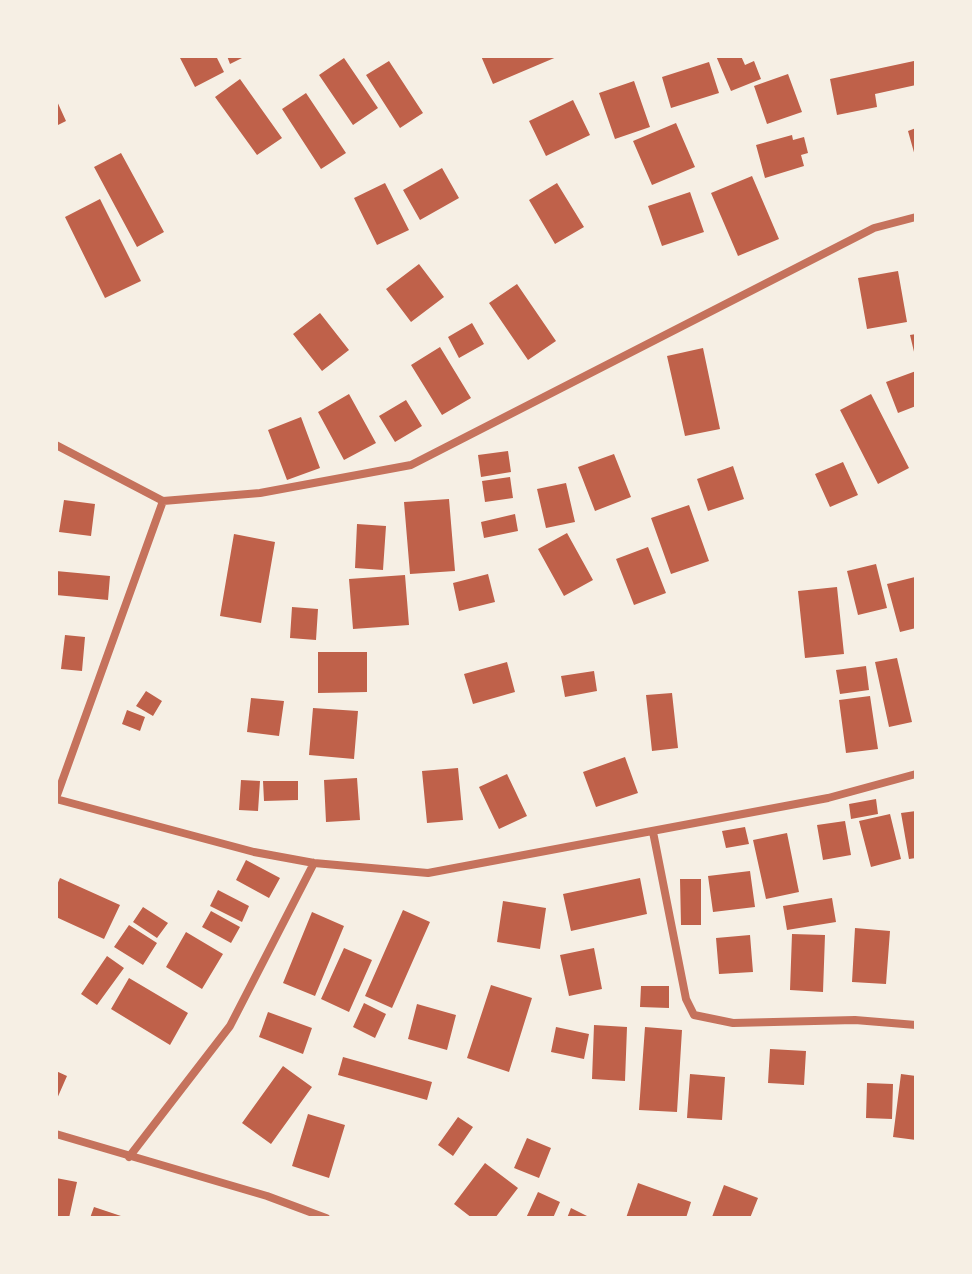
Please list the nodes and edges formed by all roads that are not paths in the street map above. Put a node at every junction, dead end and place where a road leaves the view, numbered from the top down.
1 (916, 217) edge
2 (56, 445) edge
3 (163, 501) junction
4 (916, 774) edge
5 (56, 799) edge
6 (653, 832) junction
7 (314, 863) junction
8 (916, 1025) edge
9 (56, 1134) edge
10 (129, 1157) junction
11 (326, 1218) edge

1 - 3 street
2 - 3 street
3 - 5 street
4 - 6 street
5 - 7 street
6 - 7 street
6 - 8 street
7 - 10 street
9 - 10 street
10 - 11 street

